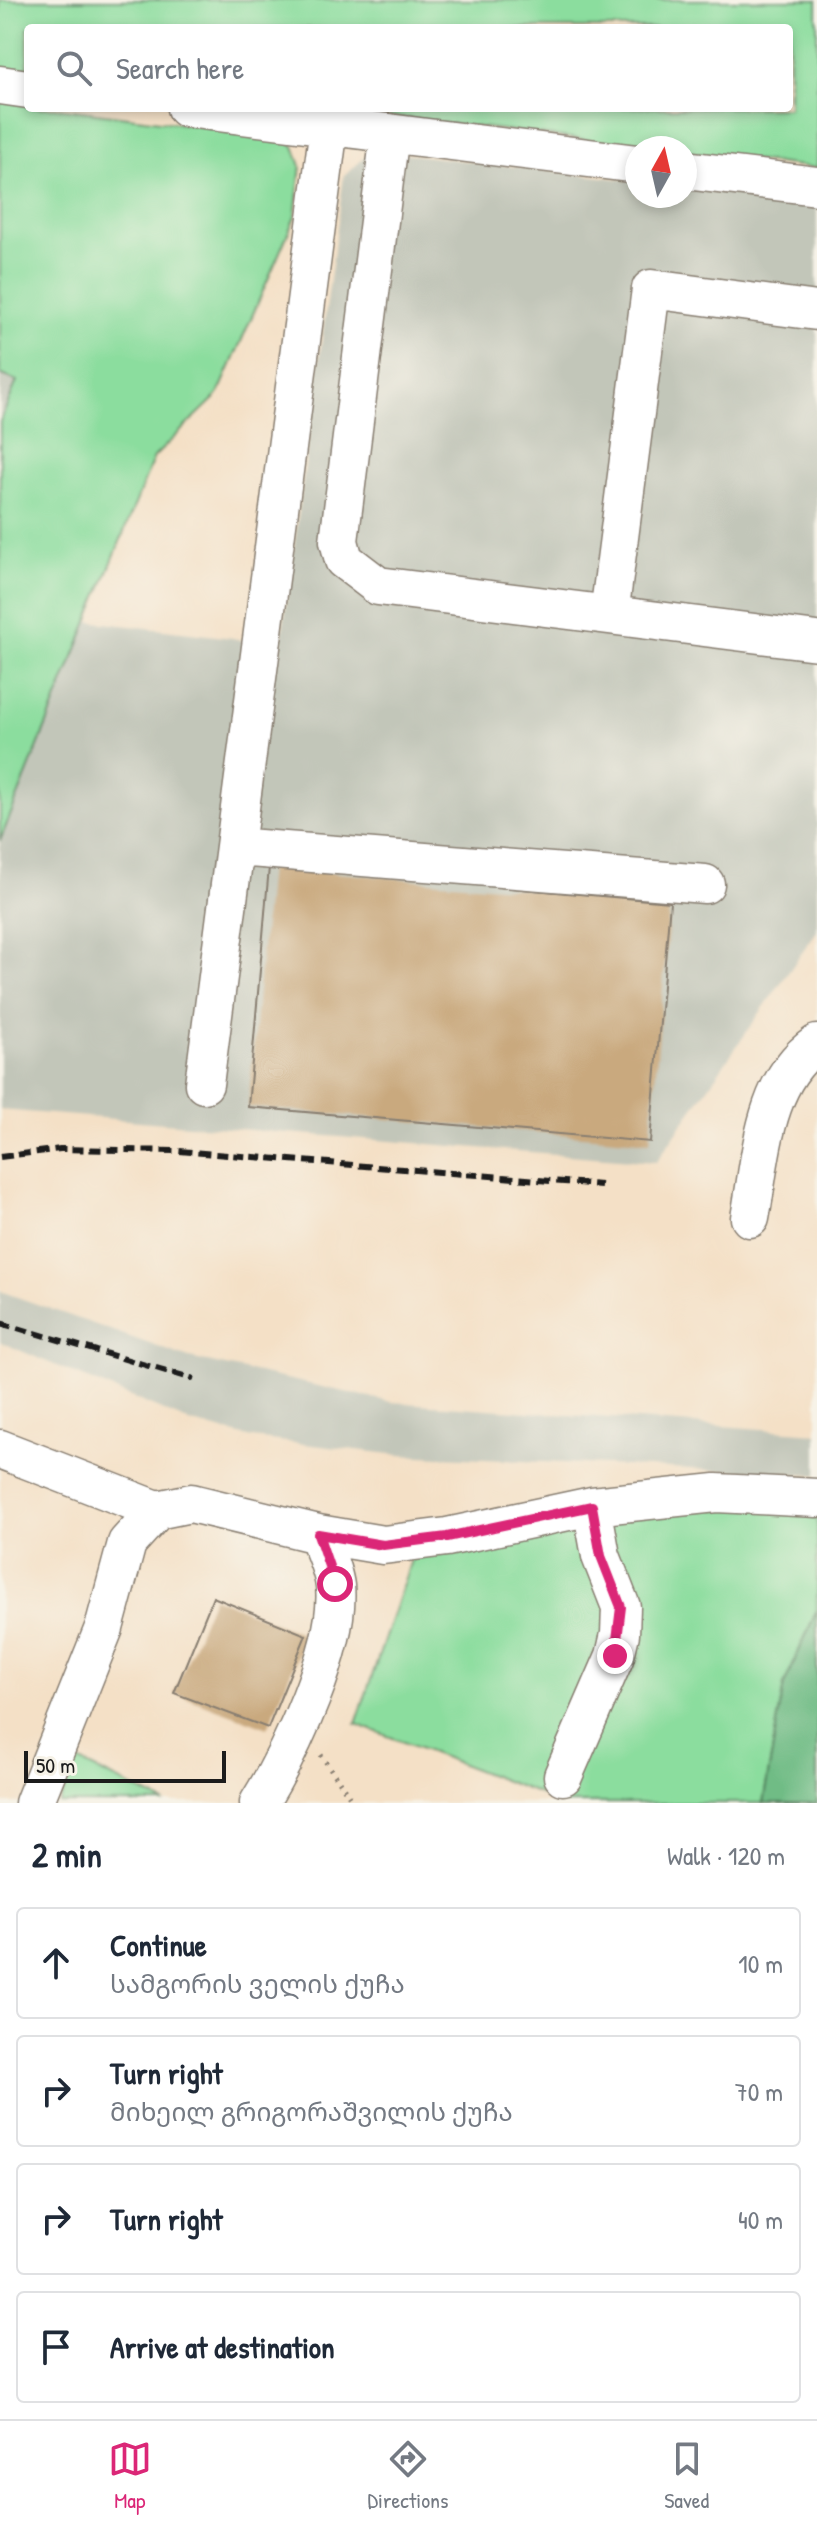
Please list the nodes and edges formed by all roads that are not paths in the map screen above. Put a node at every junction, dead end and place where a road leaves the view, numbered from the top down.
1 (0, 85) edge
2 (24, 88) edge
3 (218, 112) edge
4 (329, 126) junction
5 (390, 133) junction
6 (625, 162) edge
7 (697, 171) edge
8 (817, 186) edge
9 (817, 311) edge
10 (609, 615) junction
11 (817, 641) edge
12 (235, 847) junction
13 (705, 884) dead end
14 (817, 1044) edge
15 (204, 1084) dead end
16 (750, 1218) dead end
17 (0, 1449) edge
18 (817, 1498) edge
19 (592, 1506) junction
20 (157, 1510) junction
21 (318, 1534) junction
22 (563, 1776) dead end
23 (34, 1803) edge
24 (259, 1803) edge

1 - 2 street
3 - 4 street
4 - 5 street
4 - 12 street
5 - 6 street
5 - 10 street
7 - 8 street
9 - 10 street
10 - 11 street
12 - 13 street
12 - 15 street
14 - 16 street
17 - 20 street
18 - 19 street
19 - 21 street
19 - 22 street
20 - 21 street
20 - 23 street
21 - 24 street

